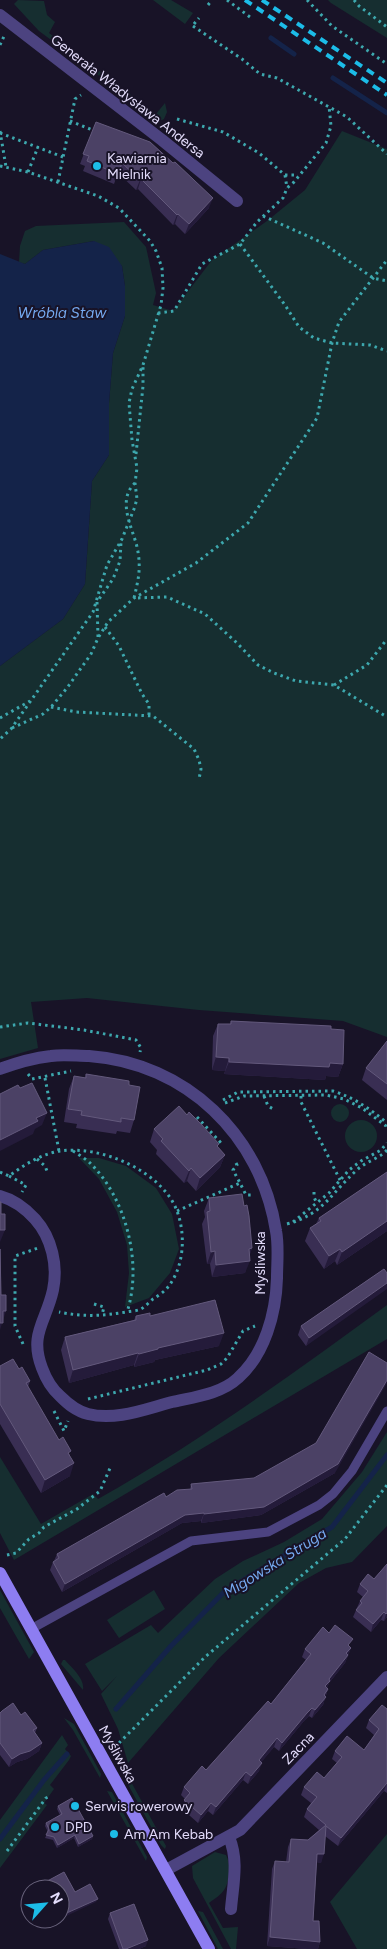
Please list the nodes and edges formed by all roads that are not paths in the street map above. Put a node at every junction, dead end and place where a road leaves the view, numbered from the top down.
1 (0, 15) edge
2 (237, 201) dead end
3 (0, 1068) edge
4 (0, 1196) edge
5 (387, 1411) edge
6 (0, 1573) edge
7 (31, 1629) junction
8 (387, 1677) edge
9 (229, 1838) junction
10 (166, 1870) junction
11 (231, 1909) dead end
12 (209, 1949) edge

1 - 2 street, Generała Władysława Andersa
3 - 4 street, Myśliwska
5 - 7 lane
6 - 7 street, Myśliwska
7 - 10 street, Myśliwska
8 - 9 street, Zacna
9 - 10 street, Zacna
9 - 11 street
10 - 12 street, Myśliwska

